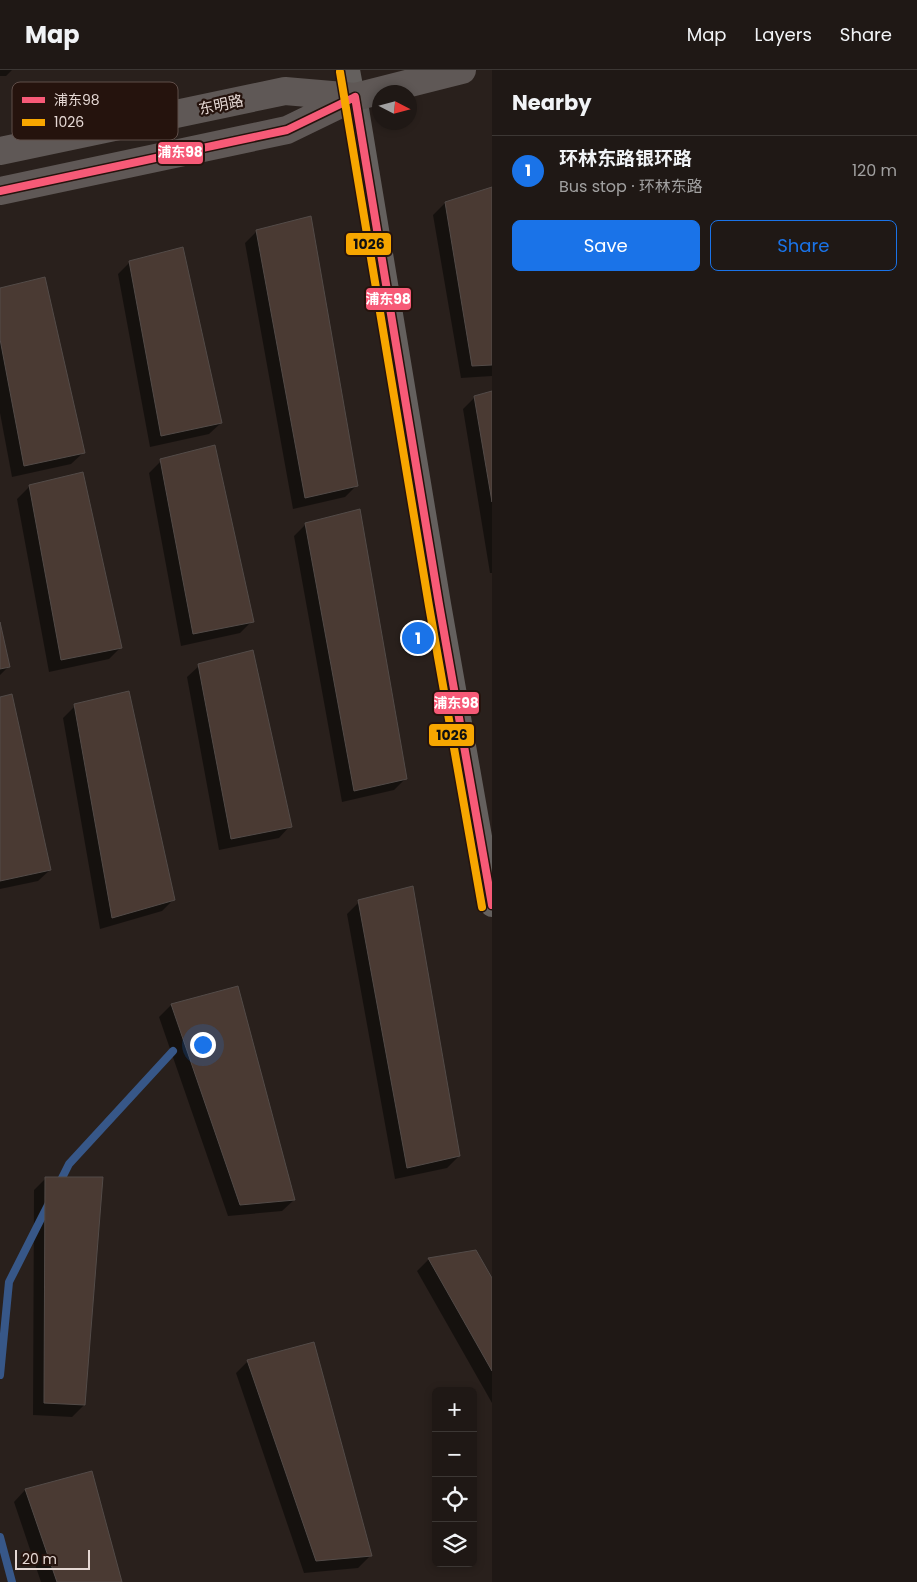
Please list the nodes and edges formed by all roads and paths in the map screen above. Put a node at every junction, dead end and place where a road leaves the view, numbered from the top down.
1 (350, 70) edge
2 (462, 70) edge
3 (355, 97) junction
4 (178, 114) edge
5 (52, 140) edge
6 (0, 151) edge
7 (0, 191) edge
8 (492, 899) edge

1 - 3 street
2 - 3 main road, 东明路
3 - 4 main road, 东明路
3 - 7 main road, 东明路
3 - 8 street
5 - 6 main road, 东明路

